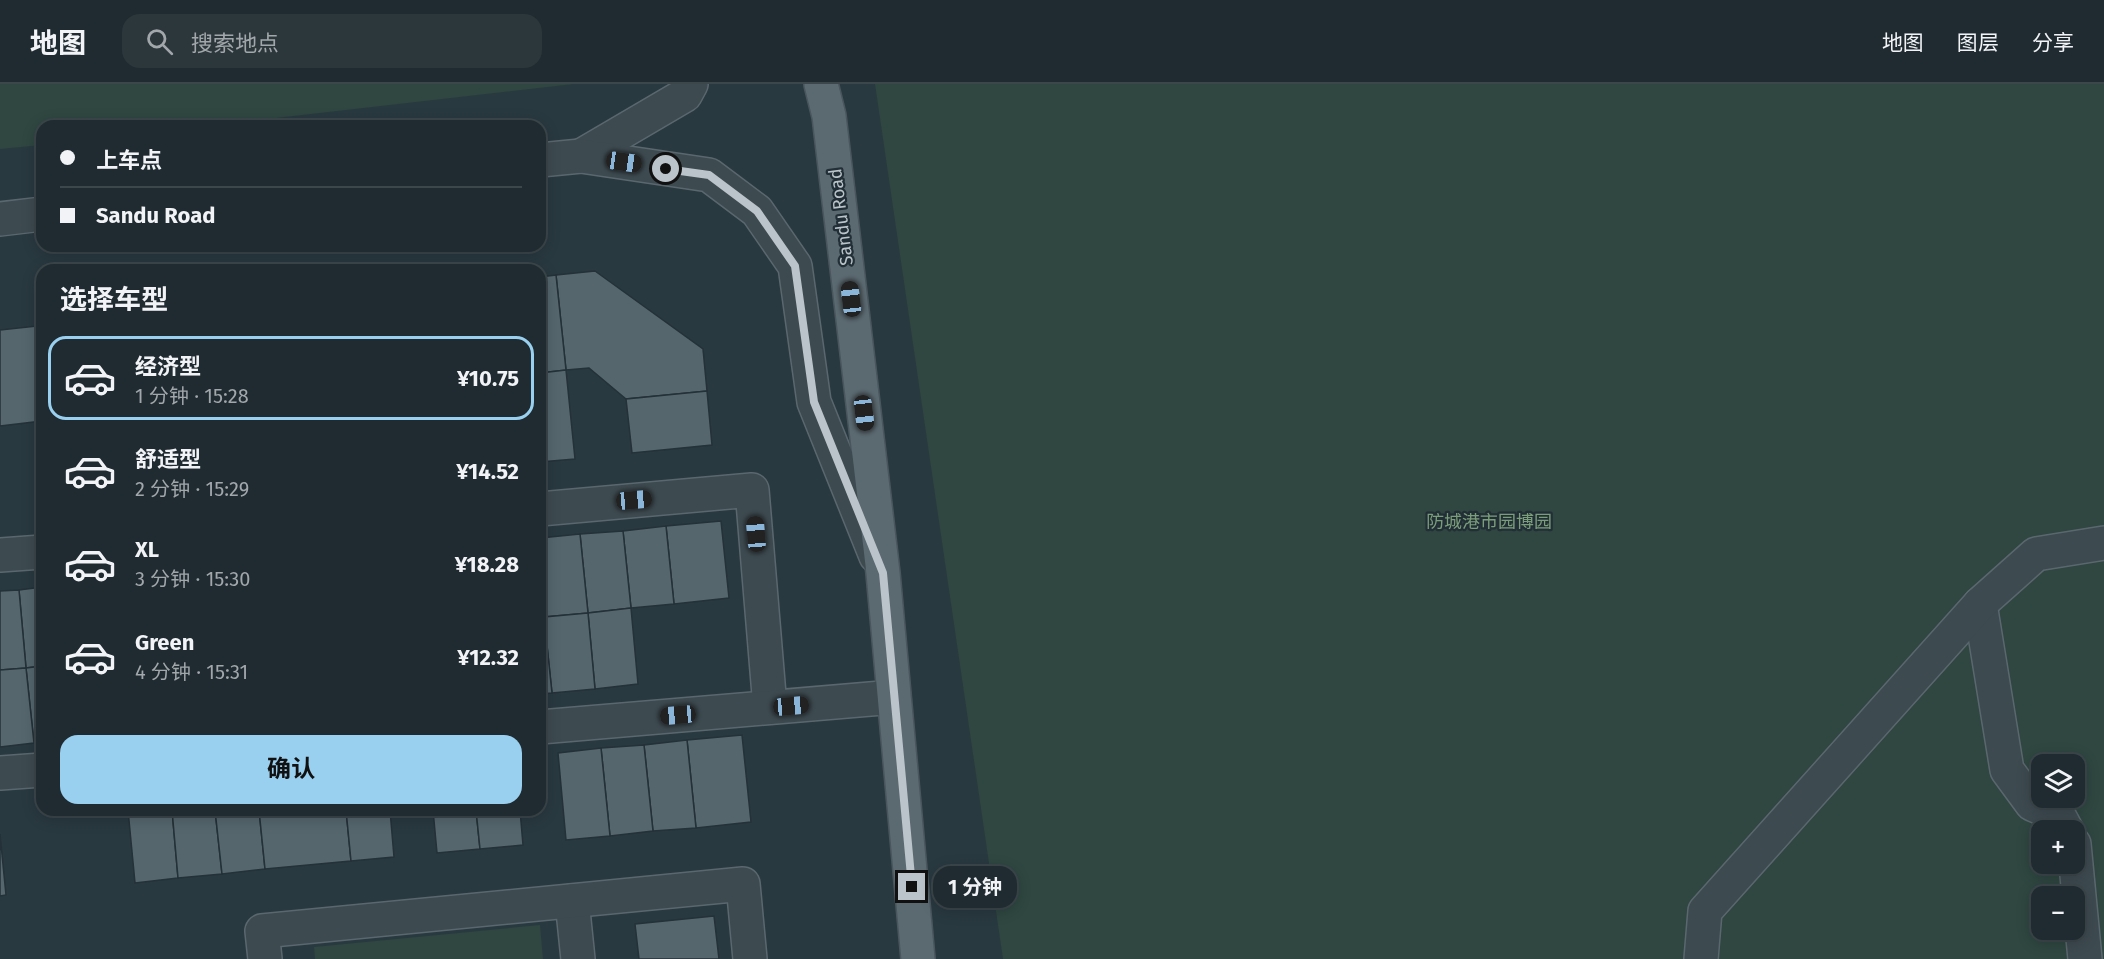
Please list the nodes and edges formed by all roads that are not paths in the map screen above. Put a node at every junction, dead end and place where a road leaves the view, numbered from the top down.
1 (691, 84) edge
2 (821, 84) edge
3 (581, 156) junction
4 (546, 159) edge
5 (36, 215) edge
6 (0, 219) edge
7 (546, 508) edge
8 (2104, 543) edge
9 (36, 552) edge
10 (0, 555) edge
11 (883, 573) junction
12 (1980, 604) junction
13 (894, 697) junction
14 (770, 707) junction
15 (546, 726) edge
16 (36, 770) edge
17 (0, 773) edge
18 (2060, 820) edge
19 (2077, 874) edge
20 (572, 901) junction
21 (265, 959) edge
22 (578, 959) edge
23 (750, 959) edge
24 (918, 959) edge
25 (1701, 959) edge
26 (2085, 959) edge

1 - 3 street
2 - 11 main road, Sandu Road
3 - 4 street
3 - 11 street
5 - 6 street
7 - 14 street
8 - 12 street
9 - 10 street
11 - 13 main road, Sandu Road
12 - 18 street
12 - 25 street
13 - 14 street
13 - 24 main road, Sandu Road
14 - 15 street
16 - 17 street
19 - 26 street
20 - 21 street
20 - 22 street
20 - 23 street

